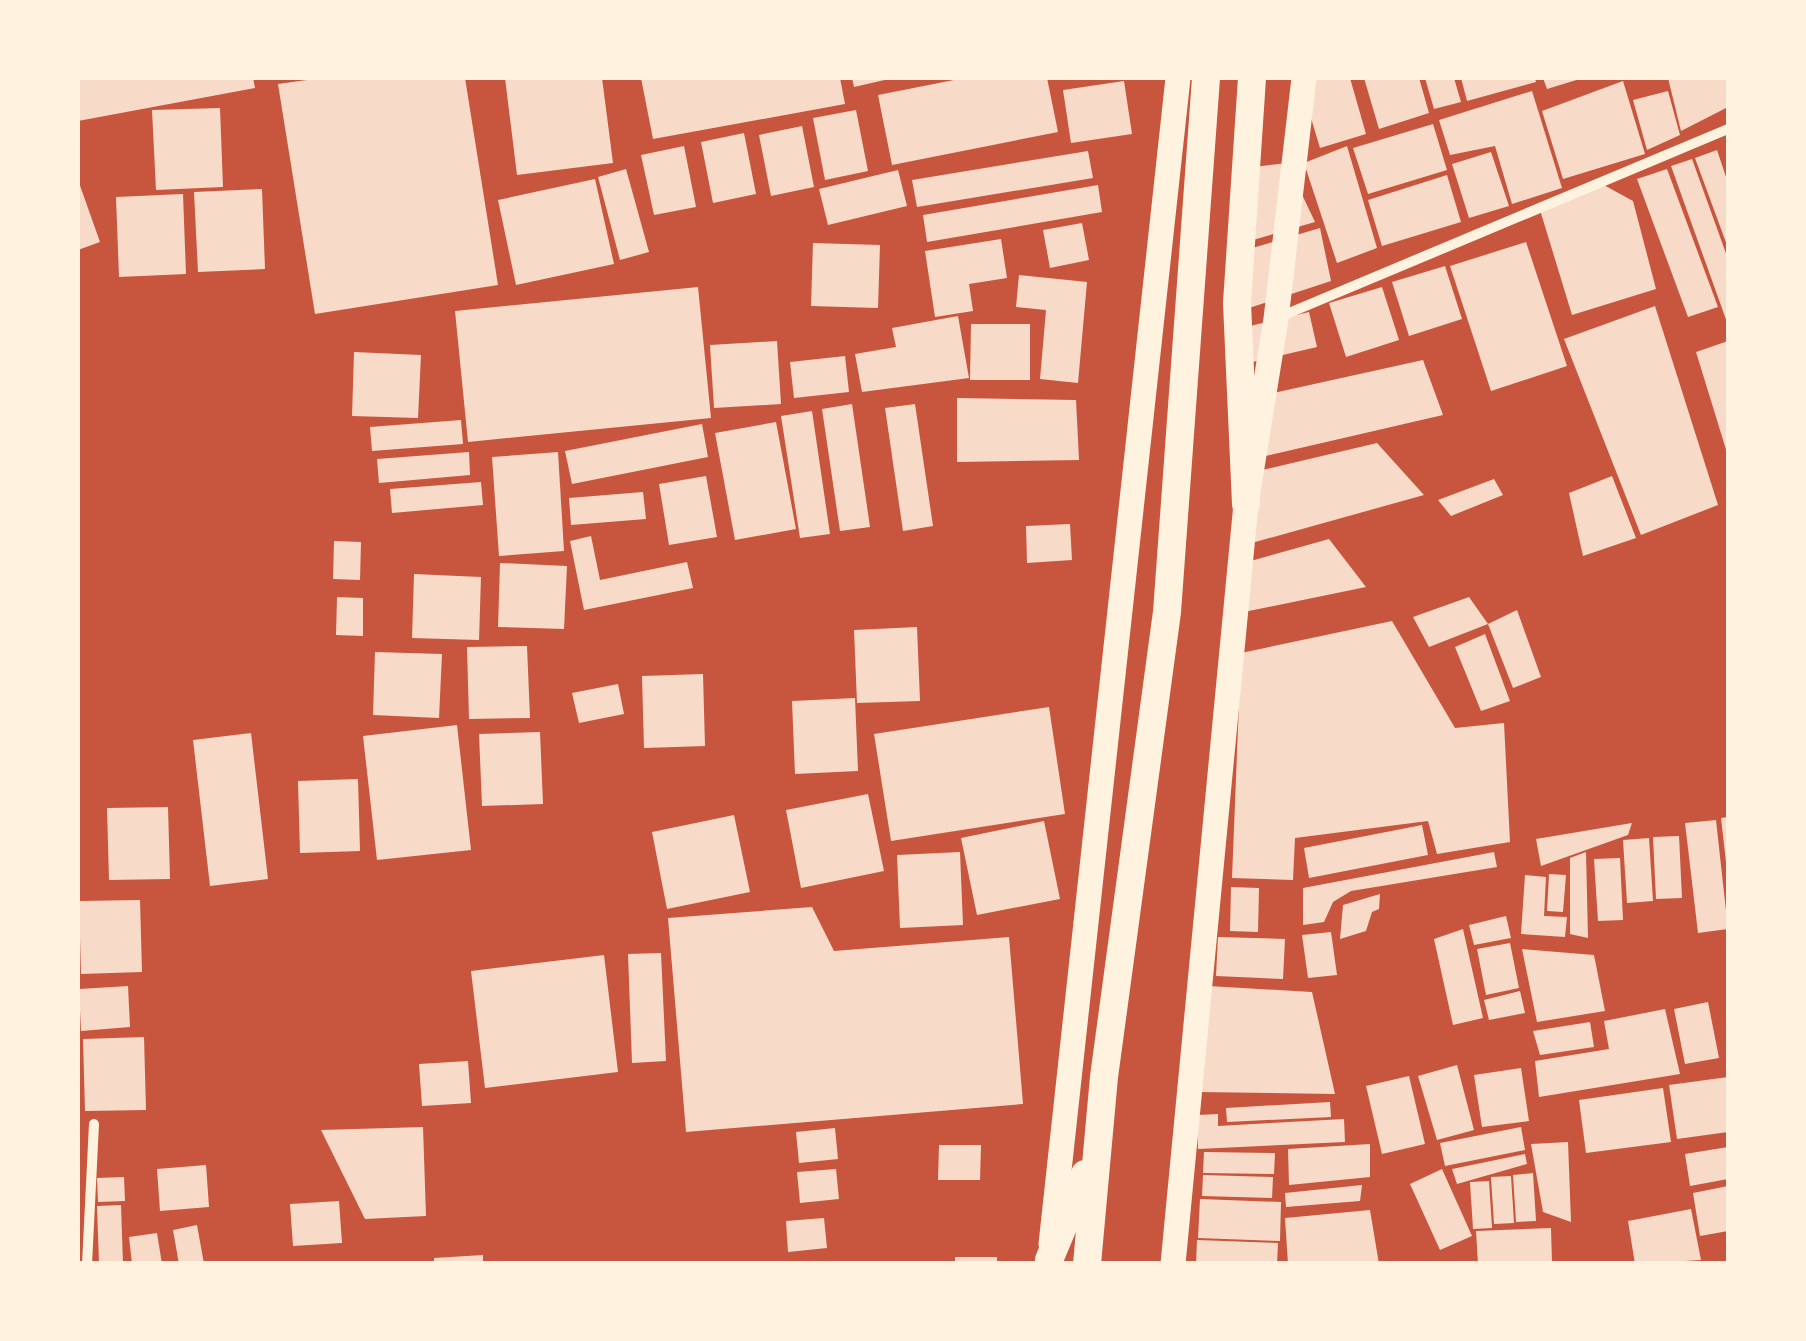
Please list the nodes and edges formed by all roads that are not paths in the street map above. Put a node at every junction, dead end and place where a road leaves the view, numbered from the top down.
1 (1178, 78) edge
2 (1206, 78) edge
3 (1252, 78) edge
4 (1304, 78) edge
5 (1728, 129) edge
6 (1276, 319) junction
7 (1246, 504) junction
8 (94, 1124) dead end
9 (1095, 1148) junction
10 (1049, 1262) edge
11 (87, 1264) edge
12 (1087, 1264) edge
13 (1173, 1264) edge

1 - 10 highway
2 - 9 highway
3 - 7 highway
4 - 6 highway
5 - 6 street
6 - 7 highway
7 - 13 highway
8 - 11 street
9 - 10 highway
9 - 12 highway

